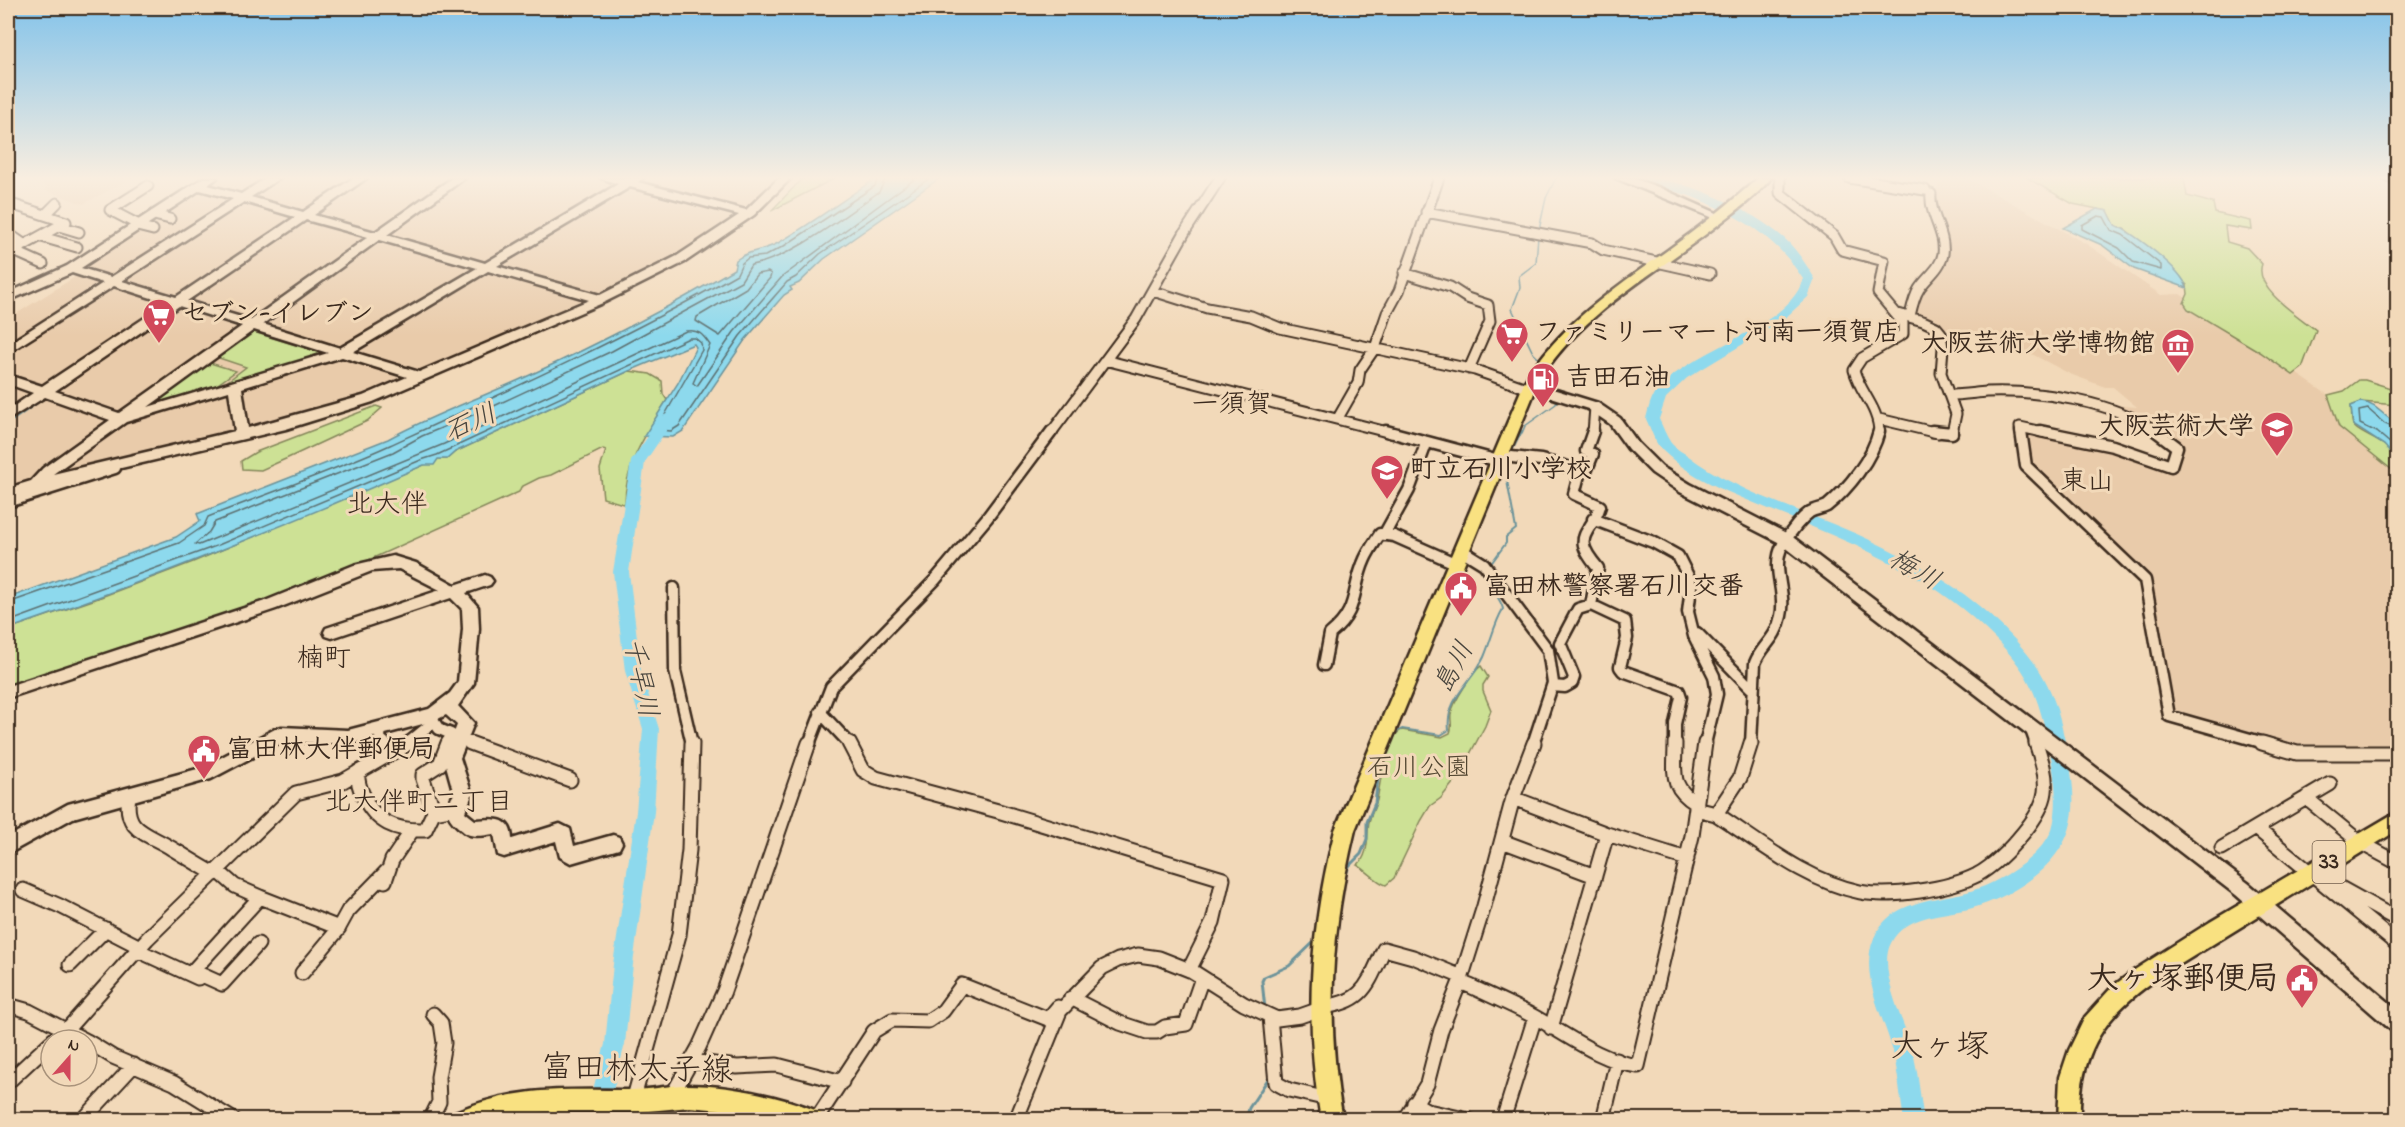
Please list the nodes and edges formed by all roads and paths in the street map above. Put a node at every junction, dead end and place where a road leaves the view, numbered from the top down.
1 (52, 231) edge
2 (74, 231) edge
3 (127, 231) edge
4 (193, 231) edge
5 (283, 231) edge
6 (358, 231) edge
7 (385, 231) edge
8 (549, 231) edge
9 (723, 231) edge
10 (1186, 231) edge
11 (1419, 231) edge
12 (1526, 231) edge
13 (1701, 231) edge
14 (1827, 231) edge
15 (1940, 231) edge
16 (79, 232) dead end
17 (12, 236) dead end
18 (377, 236) junction
19 (42, 237) junction
20 (26, 245) junction
21 (77, 247) dead end
22 (11, 253) edge
23 (1658, 263) junction
24 (42, 264) dead end
25 (488, 267) junction
26 (70, 269) junction
27 (1404, 273) junction
28 (1710, 274) dead end
29 (112, 282) junction
30 (1152, 291) junction
31 (8, 297) edge
32 (601, 299) junction
33 (177, 302) junction
34 (1895, 313) junction
35 (1910, 316) junction
36 (252, 325) junction
37 (8, 349) edge
38 (1374, 350) junction
39 (341, 353) junction
40 (1105, 360) junction
41 (1469, 369) junction
42 (420, 377) junction
43 (8, 380) edge
44 (235, 385) junction
45 (1529, 387) junction
46 (43, 392) junction
47 (1948, 395) junction
48 (1595, 407) junction
49 (8, 416) edge
50 (122, 418) junction
51 (1338, 418) junction
52 (1879, 419) junction
53 (242, 434) junction
54 (1424, 441) junction
55 (1500, 459) junction
56 (124, 462) junction
57 (1577, 472) junction
58 (38, 484) junction
59 (8, 493) edge
60 (8, 502) edge
61 (1593, 519) junction
62 (1384, 534) junction
63 (1791, 534) junction
64 (1460, 558) junction
65 (485, 581) dead end
66 (674, 588) dead end
67 (451, 591) junction
68 (1591, 604) junction
69 (1690, 622) junction
70 (332, 632) dead end
71 (1324, 665) dead end
72 (1552, 686) junction
73 (1751, 688) junction
74 (8, 692) edge
75 (447, 706) junction
76 (820, 712) junction
77 (432, 719) junction
78 (2035, 728) junction
79 (381, 729) junction
80 (459, 739) junction
81 (2397, 753) edge
82 (388, 755) junction
83 (358, 772) junction
84 (570, 780) dead end
85 (2330, 783) dead end
86 (129, 796) junction
87 (1513, 798) junction
88 (2306, 798) junction
89 (1697, 806) junction
90 (435, 808) junction
91 (455, 808) junction
92 (1716, 814) junction
93 (2397, 819) edge
94 (2256, 828) junction
95 (411, 832) junction
96 (1607, 834) junction
97 (1502, 841) junction
98 (613, 843) dead end
99 (2361, 843) junction
100 (8, 846) edge
101 (2222, 848) dead end
102 (1687, 859) junction
103 (2397, 863) edge
104 (216, 872) junction
105 (2312, 873) junction
106 (1595, 876) junction
107 (23, 890) dead end
108 (260, 897) junction
109 (2258, 903) junction
110 (2397, 920) edge
111 (339, 928) junction
112 (106, 929) junction
113 (258, 944) dead end
114 (2397, 945) edge
115 (139, 948) junction
116 (70, 965) dead end
117 (1189, 970) junction
118 (302, 973) dead end
119 (190, 974) junction
120 (1202, 978) junction
121 (1461, 979) junction
122 (1071, 998) junction
123 (8, 1005) edge
124 (1320, 1008) junction
125 (433, 1014) dead end
126 (1270, 1017) junction
127 (1536, 1017) junction
128 (2397, 1023) edge
129 (64, 1028) edge
130 (67, 1028) edge
131 (1551, 1028) junction
132 (99, 1049) edge
133 (39, 1053) edge
134 (1617, 1060) junction
135 (691, 1061) junction
136 (134, 1065) junction
137 (8, 1082) edge
138 (842, 1082) junction
139 (671, 1097) junction
140 (1328, 1099) junction
141 (631, 1101) junction
142 (1414, 1103) junction
143 (83, 1119) edge
144 (234, 1119) edge
145 (430, 1119) edge
146 (463, 1119) edge
147 (812, 1119) edge
148 (816, 1119) edge
149 (1016, 1119) edge
150 (1332, 1119) edge
151 (1405, 1119) edge
152 (1469, 1119) edge
153 (1503, 1119) edge
154 (1603, 1119) edge
155 (2069, 1119) edge

1 - 19 street
2 - 16 street
3 - 26 street
4 - 29 street
5 - 33 street
6 - 18 street
7 - 18 street
8 - 25 street
9 - 32 street
10 - 30 street
11 - 27 street
12 - 23 street
13 - 23 main road
14 - 34 street
15 - 35 street
17 - 20 street
18 - 25 street
18 - 36 street
19 - 20 street
19 - 21 street
20 - 22 street
22 - 24 street
23 - 28 street
23 - 45 main road
25 - 32 street
25 - 39 street
26 - 29 street
26 - 31 street
27 - 38 street
27 - 41 street
29 - 33 street
29 - 37 street
30 - 38 street
30 - 40 street
32 - 42 street
33 - 36 street
33 - 46 street
34 - 35 street
34 - 52 street
35 - 47 street
36 - 39 street
36 - 50 street
38 - 41 street
38 - 51 street
39 - 42 street
39 - 44 street
40 - 51 street
40 - 76 street
41 - 45 street
42 - 53 street
43 - 46 street
44 - 50 street
44 - 53 street
45 - 48 street
45 - 55 main road
46 - 49 street
46 - 50 street
47 - 52 street
47 - 81 street
48 - 57 street
48 - 63 street
50 - 58 street
51 - 54 street
52 - 63 street
53 - 56 street
54 - 55 street
54 - 62 street
55 - 57 street
55 - 64 main road
56 - 58 street
56 - 60 street
57 - 61 street
58 - 59 street
61 - 68 street
61 - 69 street
62 - 64 street
62 - 71 street
63 - 73 street
63 - 78 street
64 - 72 street
64 - 124 main road
65 - 67 street
66 - 141 street
67 - 70 street
67 - 74 street
67 - 75 street
68 - 72 street
68 - 89 street
69 - 73 street
69 - 89 street
72 - 87 street
73 - 92 street
75 - 77 street
75 - 80 street
76 - 117 street
76 - 135 street
77 - 79 street
77 - 82 street
77 - 90 street
78 - 92 street
78 - 109 street
79 - 82 street
79 - 86 street
80 - 84 street
80 - 91 street
82 - 83 street
83 - 95 street
83 - 104 street
85 - 88 street
86 - 100 street
86 - 104 street
87 - 96 street
87 - 97 street
88 - 94 street
88 - 99 street
89 - 92 street
89 - 102 street
90 - 91 street
90 - 95 street
91 - 98 street
93 - 99 main road, 33
94 - 101 street
94 - 105 street
95 - 111 street
96 - 102 street
96 - 106 street
97 - 106 street
97 - 121 street
99 - 103 street
99 - 105 main road, 33
102 - 134 street
104 - 108 street
104 - 115 street
105 - 109 main road, 33
105 - 110 street
105 - 114 street
106 - 131 street
107 - 112 street
108 - 111 street
108 - 119 street
109 - 128 street
109 - 155 main road, 33
111 - 118 street
112 - 115 street
112 - 116 street
113 - 119 street
115 - 119 street
115 - 130 street
117 - 120 street
117 - 122 street
120 - 122 street
120 - 126 street
121 - 124 street
121 - 127 street
121 - 142 street
122 - 138 street
122 - 149 street
123 - 129 street
124 - 126 street
124 - 140 main road
125 - 145 street
126 - 140 street
127 - 131 street
127 - 153 street
131 - 134 street
132 - 136 street
133 - 137 street
134 - 154 street
135 - 138 street
135 - 139 street
136 - 143 street
136 - 144 street
138 - 148 street
139 - 141 main road, 富田林太子線
139 - 147 main road, 富田林太子線
140 - 150 main road
141 - 146 main road, 富田林太子線
142 - 151 street
142 - 152 street

